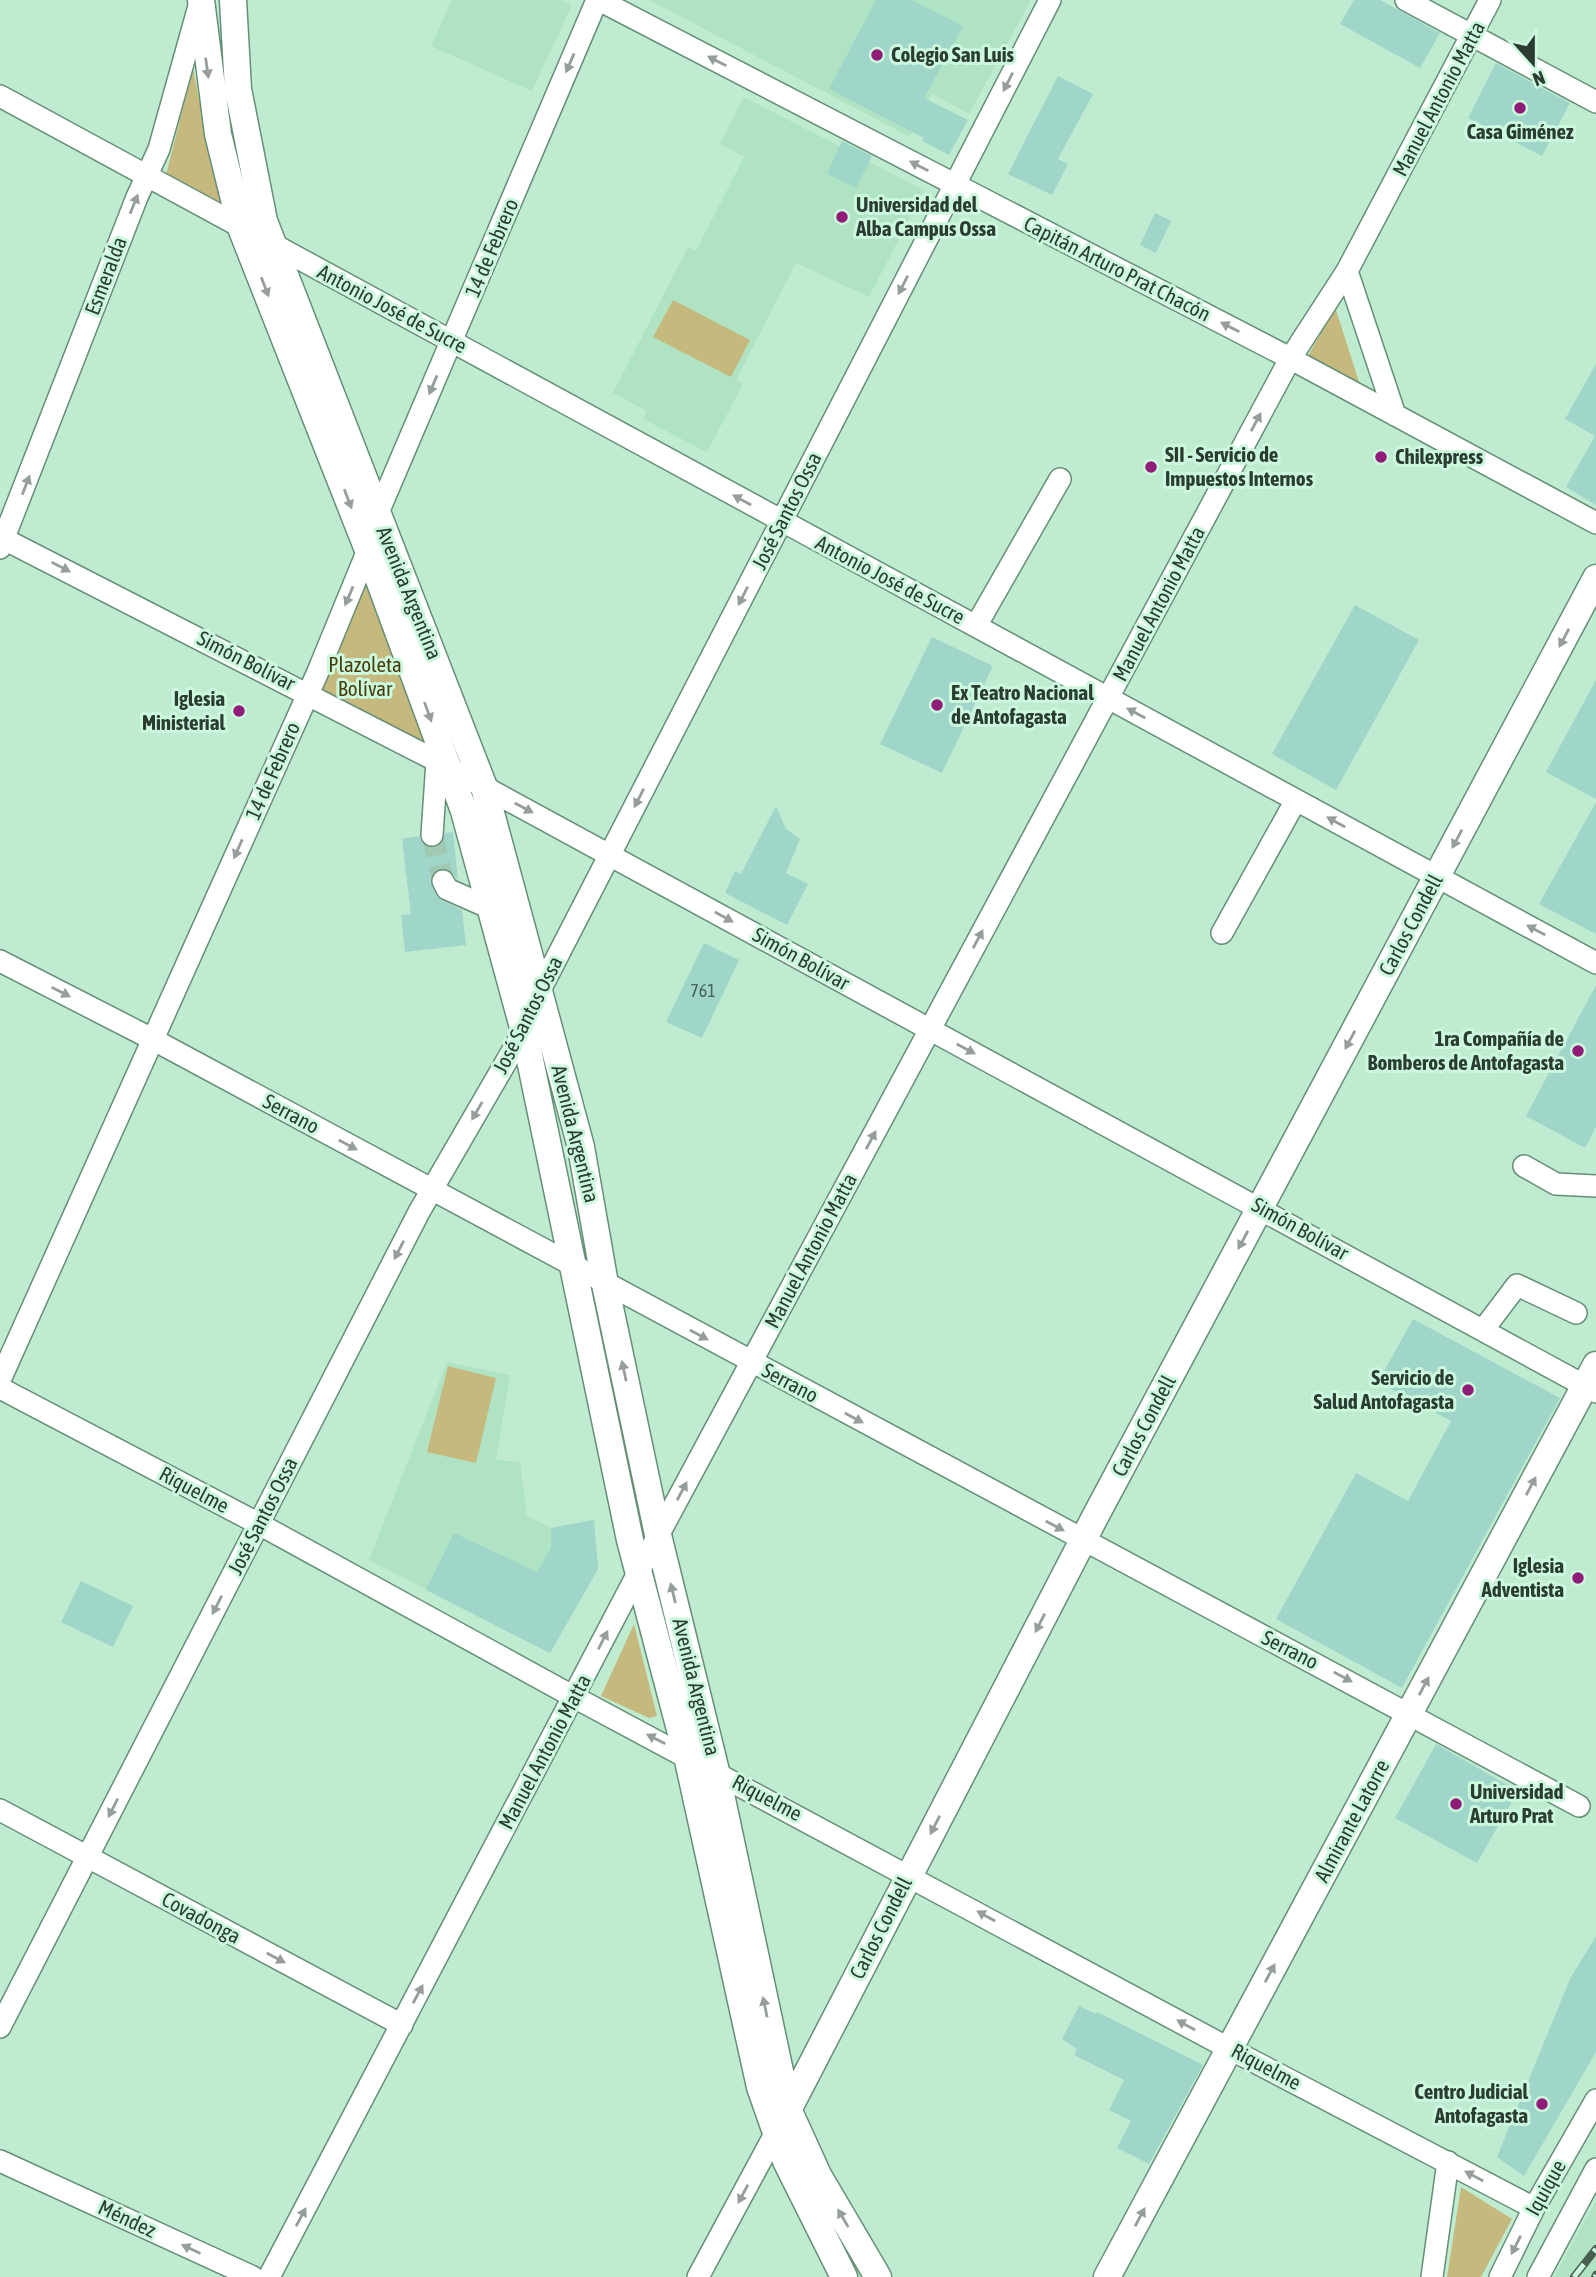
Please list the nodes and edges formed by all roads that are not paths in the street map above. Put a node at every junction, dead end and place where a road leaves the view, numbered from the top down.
1 (201, 0) edge
2 (233, 0) edge
3 (598, 0) edge
4 (1050, 0) edge
5 (1406, 0) edge
6 (1490, 0) edge
7 (1473, 36) junction
8 (0, 96) edge
9 (1596, 102) edge
10 (148, 176) junction
11 (955, 185) junction
12 (241, 228) junction
13 (273, 244) junction
14 (1347, 271) junction
15 (452, 342) junction
16 (1290, 359) junction
17 (1395, 415) junction
18 (1060, 479) dead end
19 (377, 515) junction
20 (782, 521) junction
21 (1596, 523) edge
22 (1, 542) edge
23 (368, 550) junction
24 (1596, 578) edge
25 (976, 626) junction
26 (308, 692) junction
27 (1108, 698) junction
28 (443, 764) junction
29 (484, 787) junction
30 (1296, 800) junction
31 (432, 835) tunnel mouth
32 (610, 855) junction
33 (1437, 876) junction
34 (443, 881) tunnel mouth
35 (490, 908) junction
36 (1222, 933) dead end
37 (0, 961) edge
38 (1596, 963) edge
39 (538, 994) junction
40 (930, 1030) junction
41 (524, 1031) junction
42 (154, 1040) junction
43 (1524, 1166) dead end
44 (1596, 1186) edge
45 (430, 1190) junction
46 (1260, 1207) junction
47 (575, 1268) junction
48 (605, 1284) junction
49 (1576, 1313) dead end
50 (1483, 1330) junction
51 (751, 1363) junction
52 (0, 1380) edge
53 (1592, 1381) edge
54 (0, 1388) edge
55 (259, 1524) junction
56 (658, 1535) junction
57 (1082, 1541) junction
58 (638, 1573) junction
59 (574, 1697) junction
60 (1409, 1714) junction
61 (687, 1756) junction
62 (716, 1771) junction
63 (1579, 1806) dead end
64 (0, 1810) edge
65 (88, 1857) junction
66 (909, 1874) junction
67 (402, 2025) junction
68 (0, 2027) edge
69 (1230, 2049) junction
70 (1596, 2100) edge
71 (788, 2109) junction
72 (775, 2134) junction
73 (0, 2161) edge
74 (1448, 2162) junction
75 (1596, 2169) edge
76 (1534, 2208) junction
77 (253, 2277) edge
78 (269, 2277) edge
79 (698, 2277) edge
80 (844, 2277) edge
81 (878, 2277) edge
82 (1107, 2277) edge
83 (1432, 2277) edge
84 (1500, 2277) edge
85 (1538, 2277) edge

1 - 10 street, Esmeralda
1 -> 12 main road, Avenida Argentina
2 - 13 main road, Avenida Argentina
11 -> 3 street, Capitán Arturo Prat Chacón
3 -> 15 street, 14 de Febrero
4 -> 11 street, José Santos Ossa
5 - 7 street
6 - 7 street, Manuel Antonio Matta
7 - 9 street
7 - 14 street, Manuel Antonio Matta
8 - 10 street, Antonio José de Sucre
10 - 12 street, Antonio José de Sucre
22 -> 10 street, Esmeralda
16 -> 11 street, Capitán Arturo Prat Chacón
11 -> 20 street, José Santos Ossa
12 - 13 street, Antonio José de Sucre
12 -> 23 main road, Avenida Argentina
13 - 15 street, Antonio José de Sucre
13 - 19 main road, Avenida Argentina
14 - 16 street, Manuel Antonio Matta
14 - 17 street
15 -> 19 street, 14 de Febrero
20 -> 15 street, Antonio José de Sucre
16 - 17 street, Capitán Arturo Prat Chacón
27 -> 16 street, Manuel Antonio Matta
17 - 21 street, Capitán Arturo Prat Chacón
18 - 25 street
19 - 23 street, 14 de Febrero
19 - 29 main road, Avenida Argentina
20 - 25 street, Antonio José de Sucre
20 -> 32 street, José Santos Ossa
22 -> 26 street, Simón Bolívar
23 -> 26 street, 14 de Febrero
23 -> 28 main road, Avenida Argentina
24 -> 33 main road, Carlos Condell
25 - 27 street, Antonio José de Sucre
26 - 28 street, Simón Bolívar
26 -> 42 street, 14 de Febrero
30 -> 27 street, Antonio José de Sucre
40 -> 27 street, Manuel Antonio Matta
28 - 29 street, Simón Bolívar
28 - 31 street
28 - 35 main road, Avenida Argentina
29 -> 32 street, Simón Bolívar
29 - 39 main road, Avenida Argentina
33 -> 30 street, Antonio José de Sucre
30 - 36 street
32 - 39 street, José Santos Ossa
32 -> 40 street, Simón Bolívar
38 -> 33 street, Antonio José de Sucre
33 -> 46 main road, Carlos Condell
34 - 35 street
35 - 41 main road, Avenida Argentina
37 -> 42 street, Serrano
39 - 41 street, José Santos Ossa
39 - 48 main road, Avenida Argentina
40 -> 46 street, Simón Bolívar
51 -> 40 street, Manuel Antonio Matta
41 -> 45 street, José Santos Ossa
41 - 47 main road, Avenida Argentina
42 -> 45 street, Serrano
42 - 52 street, 14 de Febrero
43 - 44 street
45 - 47 street, Serrano
45 -> 55 street, José Santos Ossa
46 - 50 street, Simón Bolívar
46 -> 57 main road, Carlos Condell
47 - 48 street, Serrano
47 - 58 main road, Avenida Argentina
48 -> 51 street, Serrano
56 -> 48 main road, Avenida Argentina
49 - 50 street
50 - 53 street, Simón Bolívar
56 -> 51 street, Manuel Antonio Matta
51 -> 57 street, Serrano
60 -> 53 main road, Almirante Latorre
54 - 55 street, Riquelme
55 - 59 street, Riquelme
55 -> 65 street, José Santos Ossa
56 - 58 street, Manuel Antonio Matta
62 -> 56 main road, Avenida Argentina
57 -> 60 street, Serrano
57 -> 66 main road, Carlos Condell
59 -> 58 street, Manuel Antonio Matta
58 - 61 main road, Avenida Argentina
61 -> 59 street, Riquelme
67 -> 59 street, Manuel Antonio Matta
60 - 63 street, Serrano
69 -> 60 main road, Almirante Latorre
61 - 62 street, Riquelme
61 - 72 main road, Avenida Argentina
62 - 66 street, Riquelme
71 -> 62 main road, Avenida Argentina
64 - 65 street, Covadonga
65 -> 67 street, Covadonga
65 - 68 street, José Santos Ossa
69 -> 66 street, Riquelme
66 - 71 main road, Carlos Condell
78 -> 67 street, Manuel Antonio Matta
69 - 74 street, Riquelme
82 -> 69 main road, Almirante Latorre
70 - 76 street, Iquique
71 - 72 main road, Carlos Condell
81 -> 71 main road, Avenida Argentina
72 -> 79 street, Carlos Condell
72 - 80 main road, Avenida Argentina
77 -> 73 street, Méndez
76 -> 74 street, Riquelme
74 - 83 street
75 - 85 street, Iquique
76 -> 84 street, Iquique

